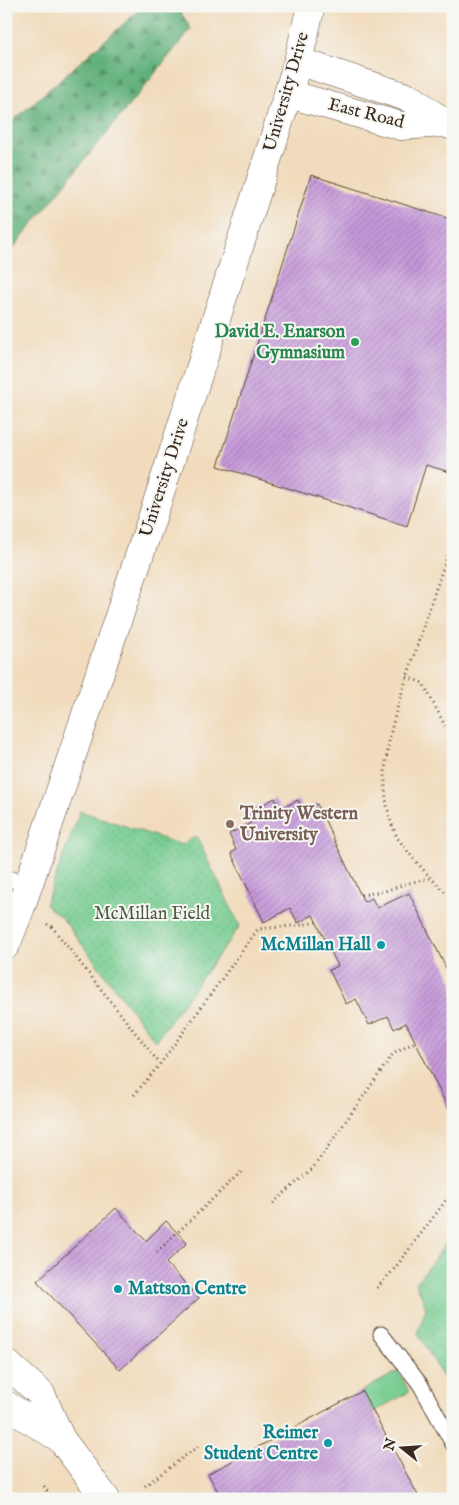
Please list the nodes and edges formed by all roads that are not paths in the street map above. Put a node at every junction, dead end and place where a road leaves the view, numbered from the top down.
1 (311, 6) edge
2 (298, 61) junction
3 (289, 94) junction
4 (449, 124) edge
5 (19, 890) edge
6 (6, 945) edge
7 (381, 1334) dead end
8 (6, 1363) edge
9 (6, 1405) edge
10 (61, 1438) junction
11 (453, 1444) edge
12 (106, 1499) edge

1 - 2 street, University Drive
2 - 3 street, University Drive
2 - 4 street, East Road
3 - 4 street, East Road
3 - 5 street, University Drive
5 - 6 street, University Drive
7 - 11 lane
8 - 10 street
9 - 10 street
10 - 12 street

